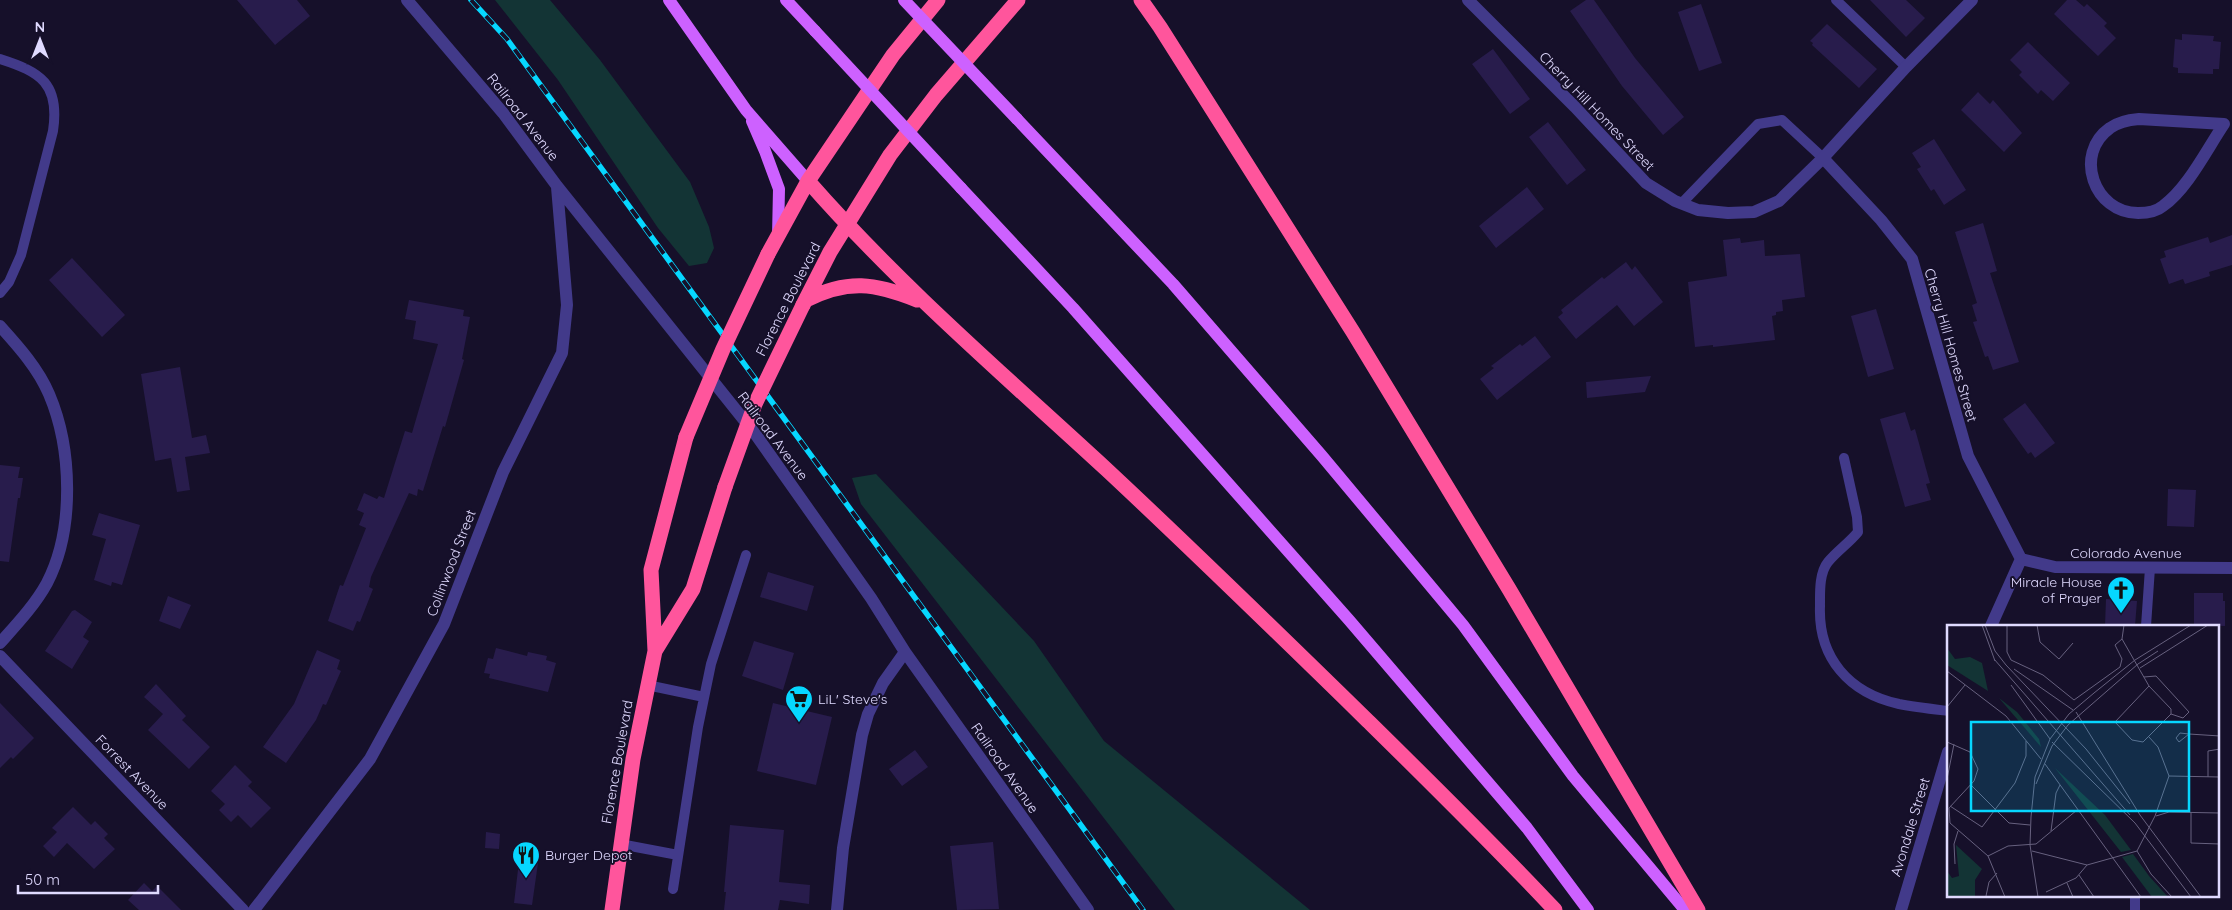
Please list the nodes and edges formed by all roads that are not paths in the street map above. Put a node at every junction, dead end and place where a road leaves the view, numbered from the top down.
1 (407, 0) edge
2 (669, 0) edge
3 (786, 0) edge
4 (904, 0) edge
5 (938, 0) edge
6 (1018, 0) edge
7 (1141, 0) edge
8 (1151, 0) edge
9 (1468, 0) edge
10 (1836, 0) edge
11 (1972, 0) edge
12 (1160, 27) junction
13 (0, 59) edge
14 (1906, 67) junction
15 (746, 110) junction
16 (2228, 124) edge
17 (1823, 158) junction
18 (808, 181) junction
19 (557, 186) junction
20 (1681, 204) junction
21 (846, 225) junction
22 (778, 236) junction
23 (0, 293) edge
24 (804, 302) junction
25 (922, 302) junction
26 (0, 326) edge
27 (1844, 458) dead end
28 (746, 555) dead end
29 (2021, 559) junction
30 (2150, 568) junction
31 (2232, 568) edge
32 (1991, 625) edge
33 (2146, 625) edge
34 (0, 642) edge
35 (655, 651) junction
36 (905, 652) junction
37 (0, 656) edge
38 (647, 686) junction
39 (704, 697) junction
40 (1947, 711) edge
41 (1947, 755) edge
42 (620, 844) junction
43 (678, 855) junction
44 (672, 889) dead end
45 (1082, 908) edge
46 (243, 910) edge
47 (254, 910) edge
48 (612, 910) edge
49 (837, 910) edge
50 (1555, 910) edge
51 (1588, 910) edge
52 (1685, 910) edge
53 (1698, 910) edge
54 (1902, 910) edge

1 - 19 street, Railroad Avenue
2 - 15 main road
3 - 51 main road, bridge
4 - 52 main road, bridge
5 - 18 highway, Florence Boulevard
6 - 21 highway, Florence Boulevard
7 - 12 highway
8 - 12 highway
9 - 20 street, Cherry Hill Homes Street
10 - 14 lane
11 - 14 street, Cherry Hill Homes Street
12 - 53 highway
13 - 23 lane
14 - 17 street, Cherry Hill Homes Street
15 - 18 main road
15 - 22 main road
16 - 16 street
17 - 20 street, Cherry Hill Homes Street
17 - 20 lane
17 - 29 street, Cherry Hill Homes Street
18 - 21 highway
18 - 22 highway, Florence Boulevard
19 - 36 street, Railroad Avenue
19 - 47 street, Collinwood Street
21 - 24 highway, Florence Boulevard
21 - 25 highway
22 - 35 highway, Florence Boulevard, bridge
24 - 25 highway
24 - 35 highway, Florence Boulevard, bridge
25 - 50 highway
26 - 34 street
27 - 40 lane
28 - 39 lane
29 - 30 street, Colorado Avenue
29 - 32 street
30 - 31 street, Colorado Avenue
30 - 33 lane
35 - 38 highway, Florence Boulevard
36 - 45 street, Railroad Avenue
36 - 49 street
37 - 46 street, Forrest Avenue
38 - 39 lane
38 - 42 highway, Florence Boulevard
39 - 43 lane
41 - 54 street, Avondale Street
42 - 43 lane
42 - 48 highway, Florence Boulevard
43 - 44 lane

